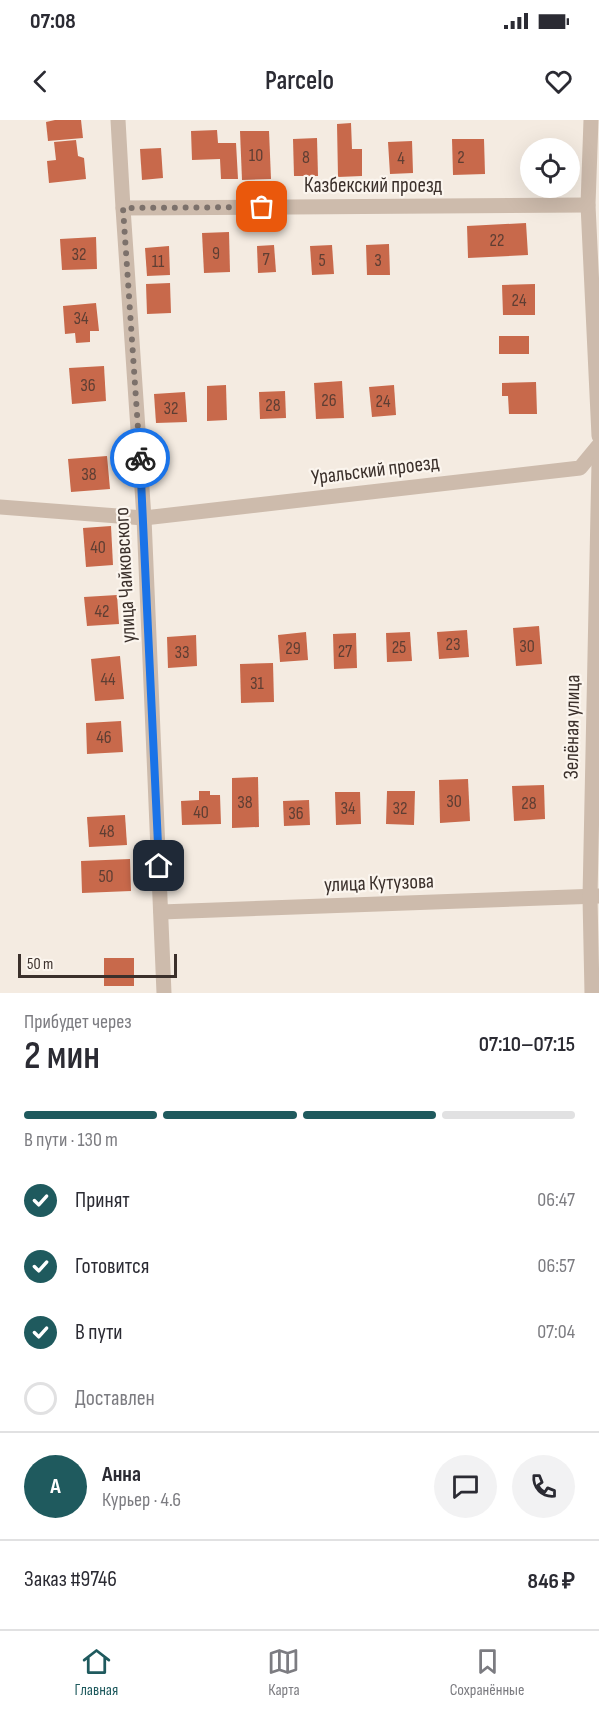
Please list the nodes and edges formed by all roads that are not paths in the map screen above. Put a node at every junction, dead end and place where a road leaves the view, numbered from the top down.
1 (118, 120) edge
2 (591, 120) edge
3 (588, 205) junction
4 (123, 208) junction
5 (599, 436) edge
6 (599, 444) edge
7 (599, 463) edge
8 (0, 507) edge
9 (144, 518) junction
10 (594, 897) edge
11 (161, 912) junction
12 (164, 993) edge
13 (592, 993) edge

1 - 4 street, улица Чайковского
2 - 3 street
3 - 4 street, Казбекский проезд
3 - 5 street
4 - 9 street, улица Чайковского
6 - 9 street, Уральский проезд
7 - 10 street, Зелёная улица
8 - 9 street, Уральский проезд
9 - 11 street, улица Чайковского
10 - 11 street, улица Кутузова
10 - 13 street, Зелёная улица
11 - 12 street, улица Чайковского

